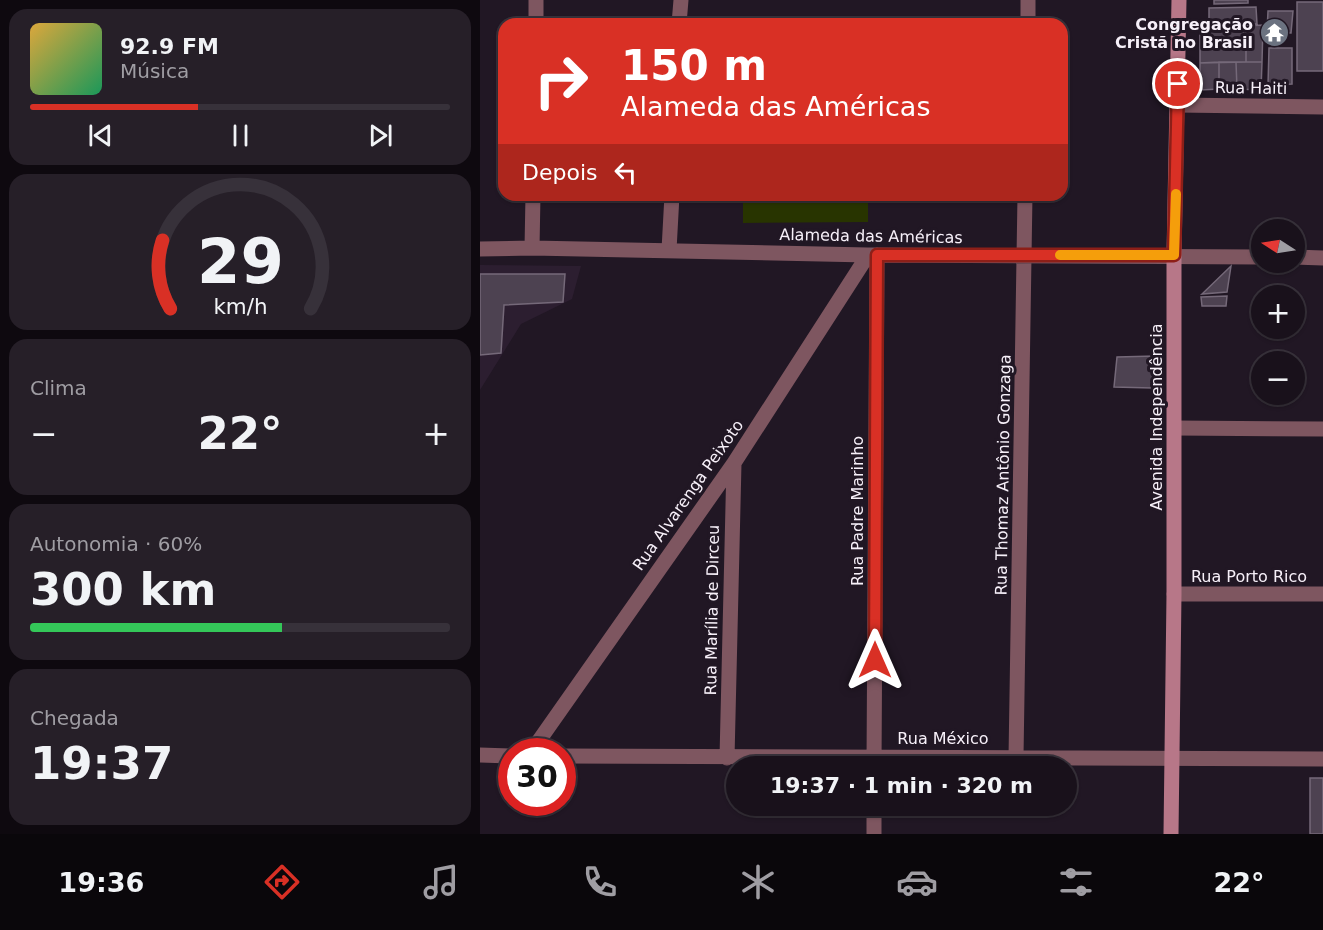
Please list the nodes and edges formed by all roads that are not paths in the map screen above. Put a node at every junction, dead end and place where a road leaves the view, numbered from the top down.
1 (536, 0) edge
2 (681, 0) edge
3 (1028, 0) edge
4 (1179, 0) edge
5 (536, 18) edge
6 (680, 18) edge
7 (1028, 18) edge
8 (1178, 105) junction
9 (1323, 107) edge
10 (533, 201) edge
11 (672, 201) edge
12 (1025, 201) edge
13 (532, 248) junction
14 (480, 249) edge
15 (669, 250) junction
16 (872, 255) junction
17 (1024, 255) junction
18 (1174, 255) junction
19 (1251, 257) edge
20 (1305, 257) edge
21 (1323, 258) edge
22 (1175, 428) junction
23 (1323, 429) edge
24 (734, 463) junction
25 (1174, 594) junction
26 (1323, 594) edge
27 (541, 738) edge
28 (480, 755) edge
29 (498, 756) edge
30 (576, 756) edge
31 (727, 756) edge
32 (874, 756) edge
33 (1016, 756) edge
34 (1077, 757) edge
35 (726, 758) edge
36 (1171, 758) junction
37 (1323, 759) edge
38 (874, 816) edge
39 (874, 834) edge
40 (1171, 834) edge

1 - 5 street
2 - 6 street
3 - 7 street
4 - 8 street, Avenida Independência
8 - 9 street, Rua Haiti
8 - 18 street, Avenida Independência
10 - 13 street
11 - 15 street
12 - 17 street, Rua Thomaz Antônio Gonzaga
13 - 14 street, Alameda das Américas
13 - 15 street, Alameda das Américas
15 - 16 street, Alameda das Américas
16 - 17 street, Alameda das Américas
16 - 24 street, Rua Alvarenga Peixoto
16 - 32 street, Rua Padre Marinho
17 - 18 street, Alameda das Américas
17 - 33 street, Rua Thomaz Antônio Gonzaga
18 - 19 street, Alameda das Américas
18 - 22 street, Avenida Independência
20 - 21 street
22 - 23 street
22 - 25 street, Avenida Independência
24 - 27 street, Rua Alvarenga Peixoto
24 - 31 street, Rua Marília de Dirceu
25 - 26 street, Rua Porto Rico
25 - 36 street, Avenida Independência
28 - 29 street
30 - 35 street, Rua México
34 - 36 street, Rua México
36 - 37 street, Rua México
36 - 40 street, Avenida Independência
38 - 39 street

